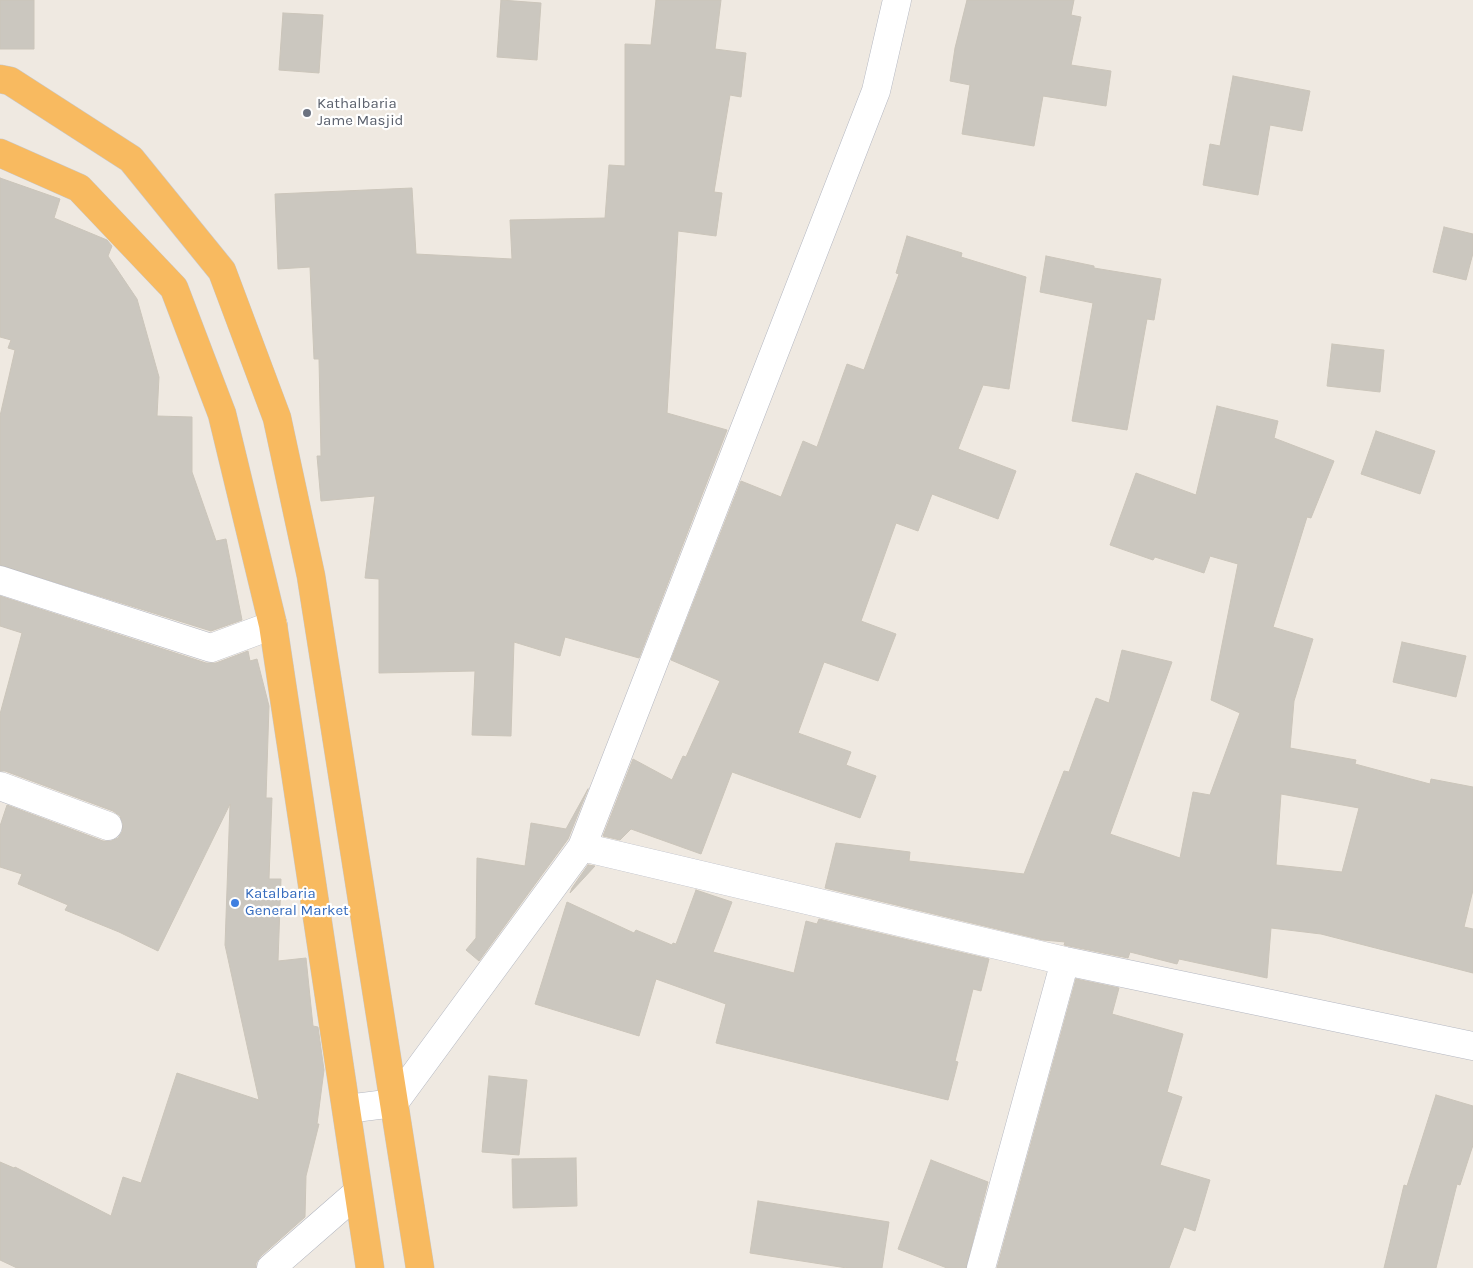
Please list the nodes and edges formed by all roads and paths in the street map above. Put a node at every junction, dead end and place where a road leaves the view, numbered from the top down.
1 (896, 0) edge
2 (0, 79) edge
3 (0, 153) edge
4 (0, 580) edge
5 (273, 626) junction
6 (0, 786) edge
7 (108, 826) dead end
8 (582, 847) junction
9 (1065, 961) junction
10 (1473, 1046) edge
11 (394, 1104) junction
12 (347, 1109) junction
13 (358, 1192) junction
14 (271, 1268) edge
15 (370, 1268) edge
16 (420, 1268) edge
17 (981, 1268) edge

1 - 8 street
2 - 11 highway
3 - 5 highway
4 - 5 street
5 - 12 highway
6 - 7 street
8 - 9 street
8 - 11 street
9 - 10 street
9 - 17 street
11 - 12 street
11 - 16 highway
12 - 13 highway
13 - 14 street
13 - 15 highway

